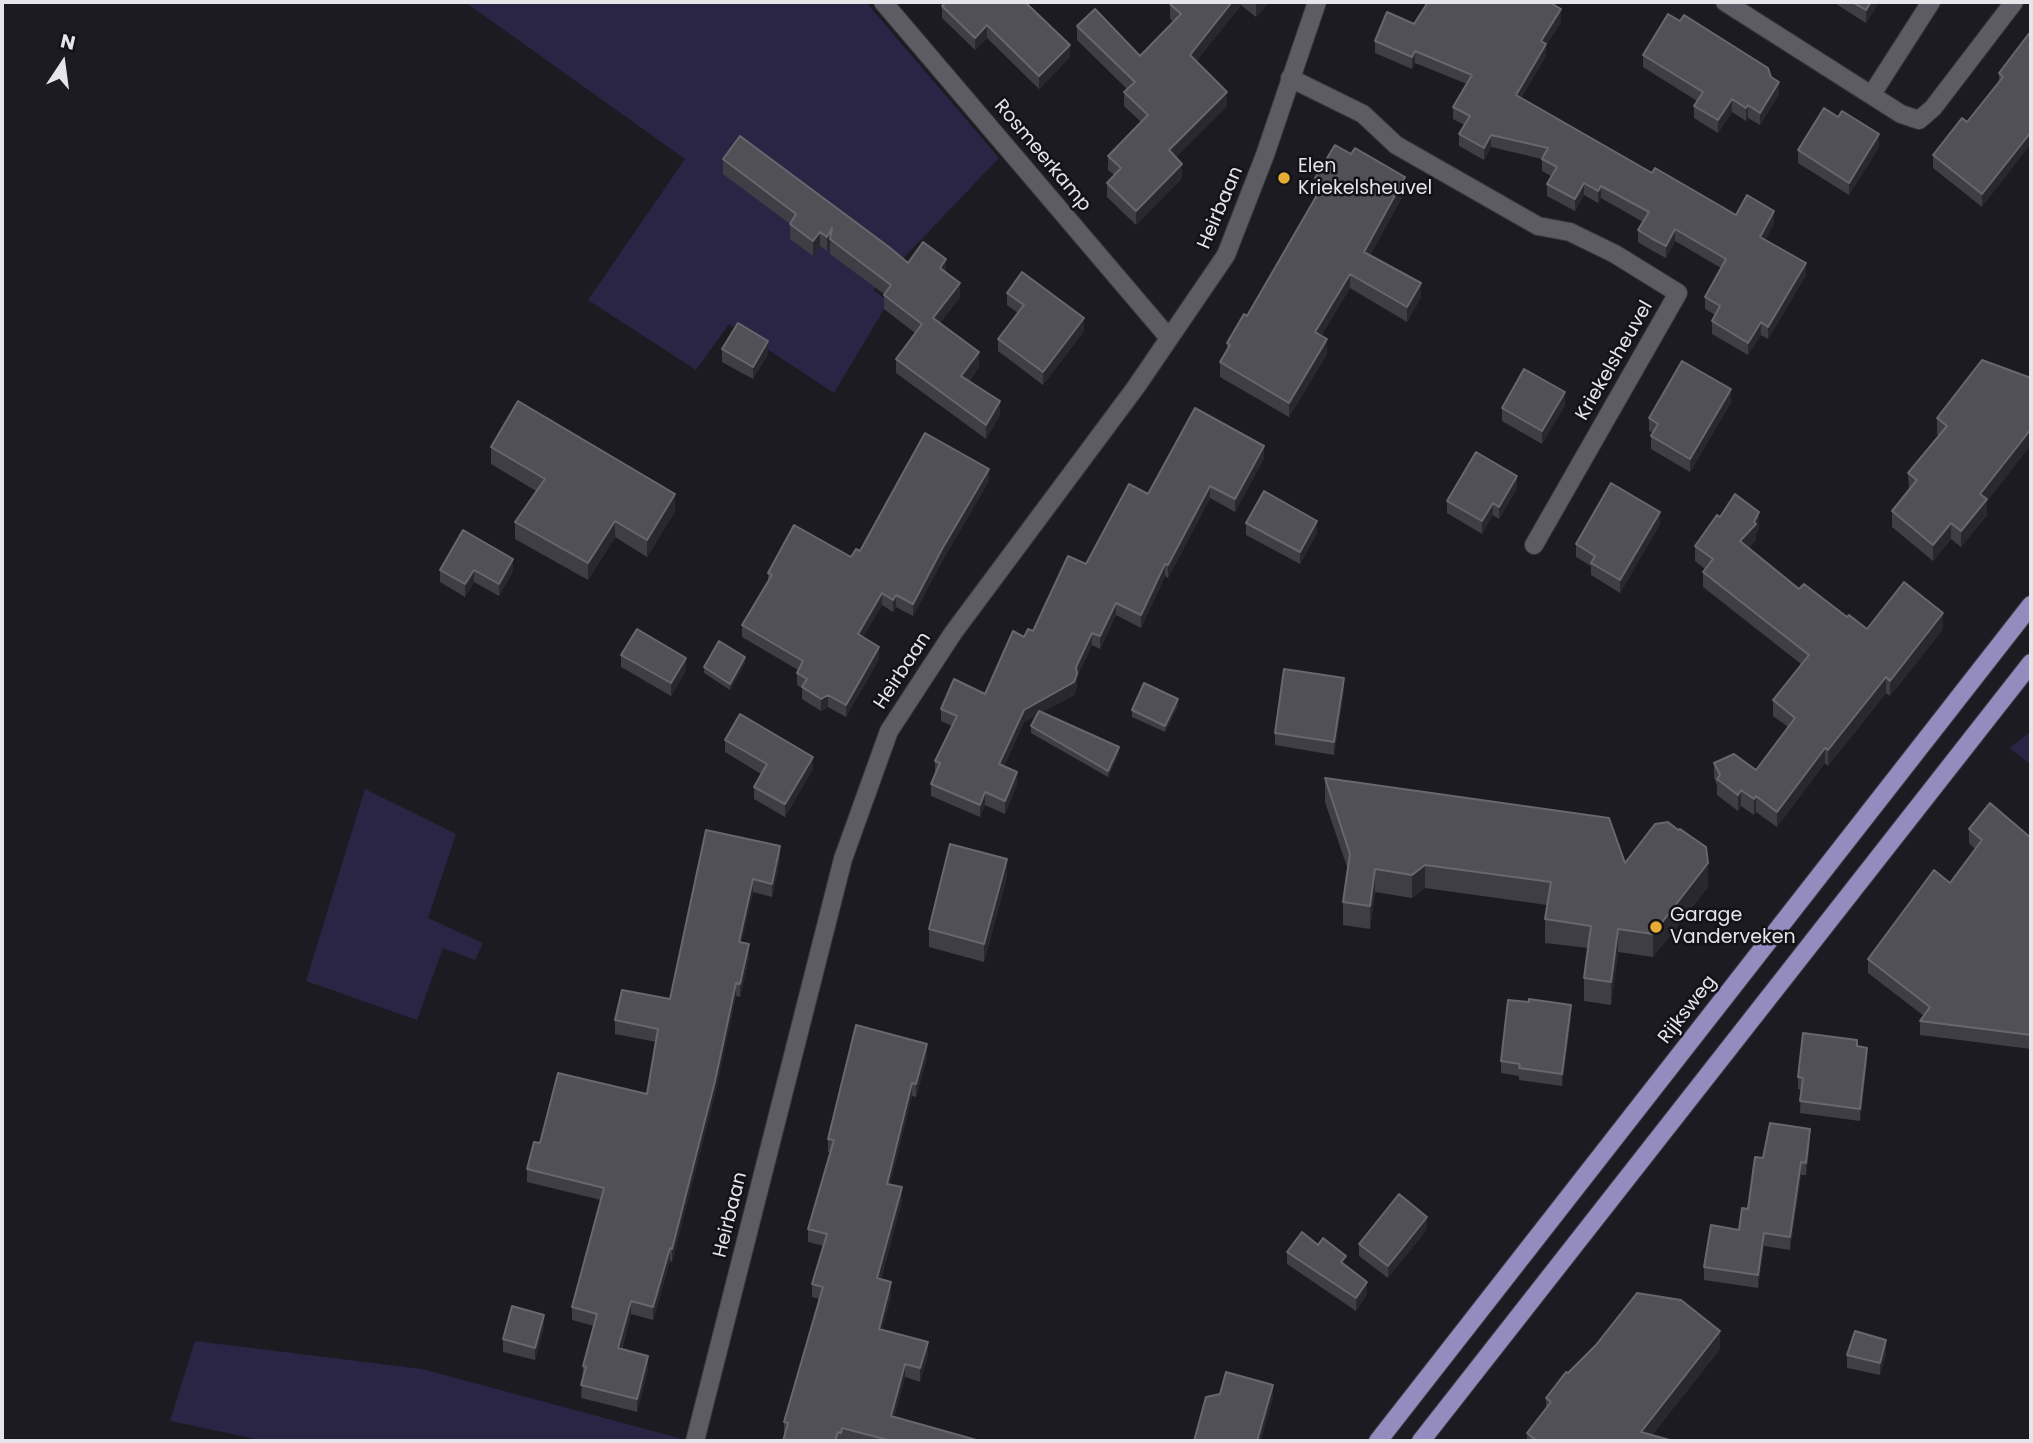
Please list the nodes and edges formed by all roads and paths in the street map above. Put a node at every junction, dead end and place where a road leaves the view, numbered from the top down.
1 (883, 2) edge
2 (1317, 2) edge
3 (1725, 2) edge
4 (1931, 2) edge
5 (2014, 2) edge
6 (1290, 78) junction
7 (1872, 94) junction
8 (1169, 338) junction
9 (1534, 545) dead end
10 (2031, 605) edge
11 (2031, 663) edge
12 (695, 1441) edge
13 (1378, 1441) edge
14 (1420, 1441) edge

1 - 8 street, Rosmeerkamp
2 - 6 street, Heirbaan
3 - 7 street
4 - 7 street
5 - 7 street
6 - 8 street, Heirbaan
6 - 9 street, Kriekelsheuvel
8 - 12 street, Heirbaan
10 - 13 main road, Rijksweg
11 - 14 main road

